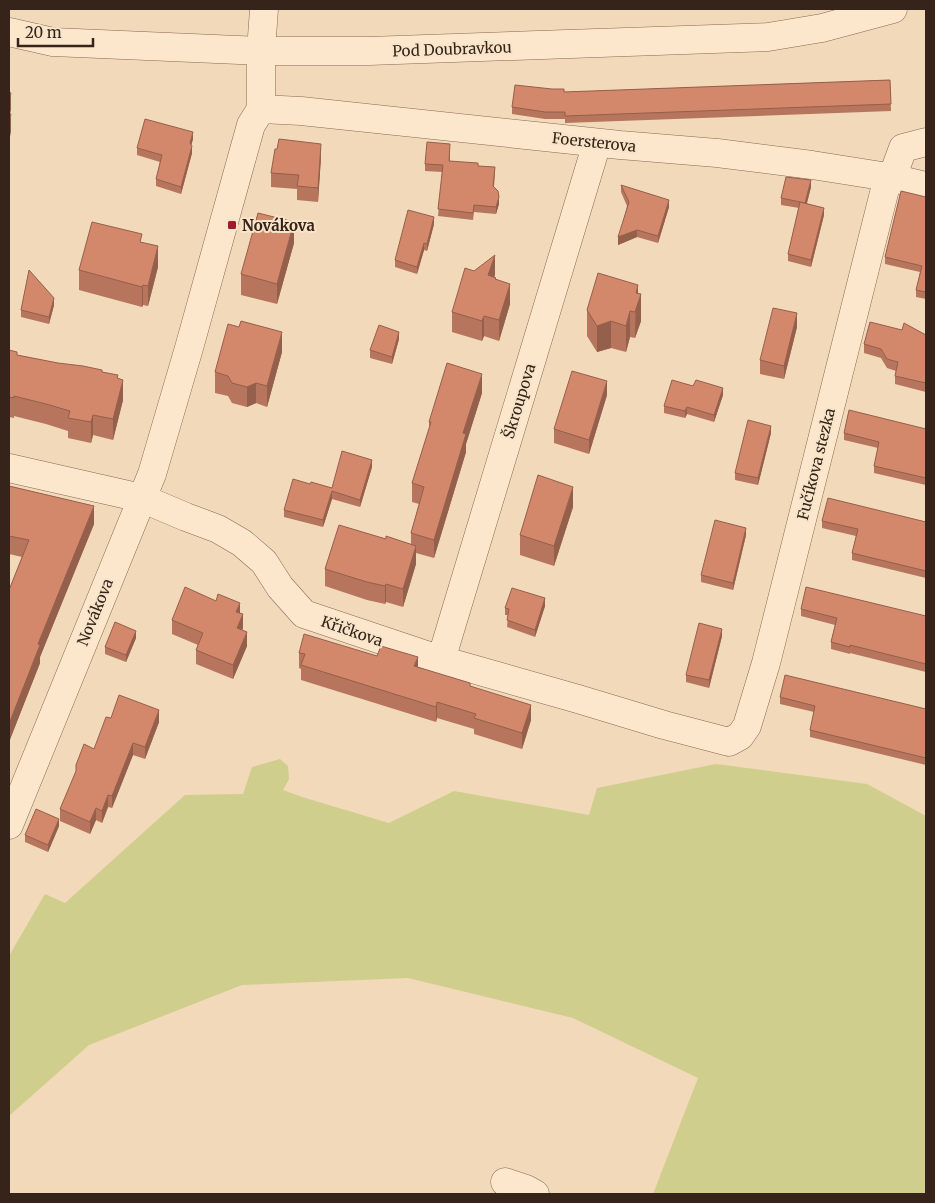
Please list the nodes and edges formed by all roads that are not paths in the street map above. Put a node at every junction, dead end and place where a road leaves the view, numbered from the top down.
1 (264, 9) edge
2 (893, 9) edge
3 (9, 32) edge
4 (261, 51) junction
5 (261, 109) junction
6 (926, 142) edge
7 (597, 143) junction
8 (890, 178) junction
9 (926, 186) edge
10 (9, 468) edge
11 (141, 498) junction
12 (441, 660) junction
13 (728, 742) joint
14 (9, 825) edge
15 (505, 1182) dead end
16 (535, 1194) edge

1 - 4 street, Novákova
2 - 4 street, Pod Doubravkou
3 - 4 street, Pod Doubravkou
4 - 5 street, Novákova
5 - 7 street, Foersterova
5 - 11 street, Novákova
6 - 8 street, Fučíkova stezka
7 - 8 street, Foersterova
7 - 12 street, Škroupova
8 - 9 street, Foersterova
8 - 13 street, Fučíkova stezka
10 - 11 street, Křičkova
11 - 12 street, Křičkova
11 - 14 street, Novákova
12 - 13 street, Křičkova
15 - 16 street

